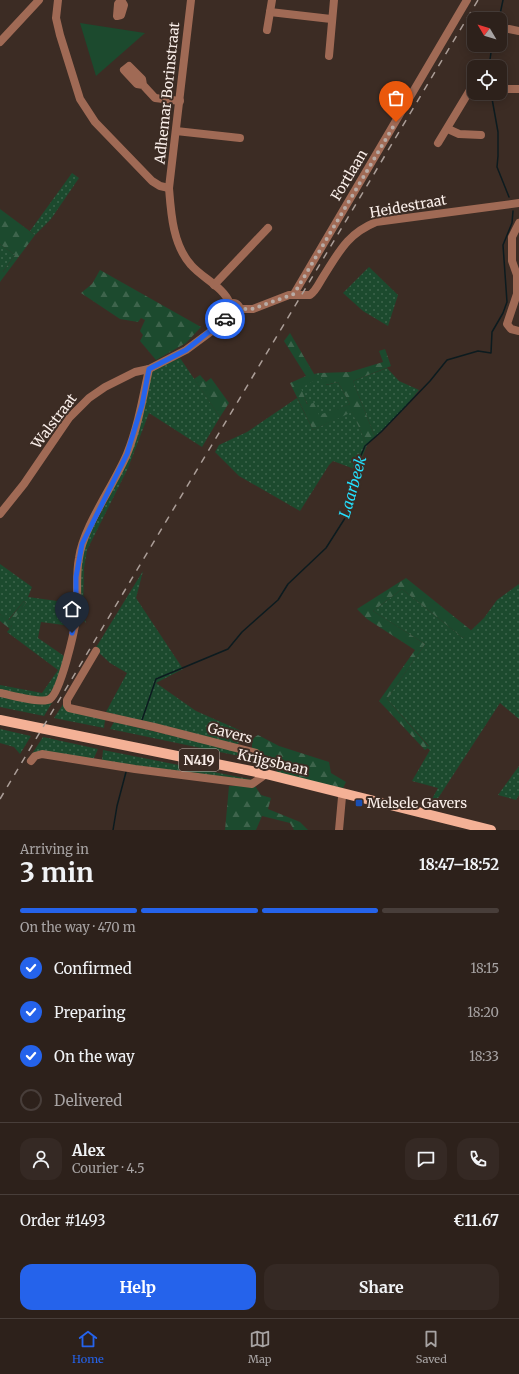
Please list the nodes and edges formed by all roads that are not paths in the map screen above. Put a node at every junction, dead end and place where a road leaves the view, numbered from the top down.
1 (39, 0) edge
2 (58, 0) edge
3 (191, 0) edge
4 (272, 0) edge
5 (334, 0) edge
6 (467, 0) edge
7 (270, 12) junction
8 (331, 19) junction
9 (509, 29) dead end
10 (267, 30) dead end
11 (519, 31) edge
12 (0, 42) edge
13 (329, 56) dead end
14 (142, 85) dead end
15 (507, 89) edge
16 (519, 89) edge
17 (467, 95) edge
18 (180, 101) junction
19 (448, 129) junction
20 (176, 131) junction
21 (481, 135) dead end
22 (240, 138) dead end
23 (438, 143) dead end
24 (169, 188) junction
25 (519, 202) edge
26 (519, 223) edge
27 (268, 228) dead end
28 (214, 285) junction
29 (294, 294) junction
30 (230, 304) junction
31 (240, 309) junction
32 (228, 315) junction
33 (519, 331) edge
34 (149, 369) junction
35 (0, 514) edge
36 (96, 651) dead end
37 (0, 693) edge
38 (0, 720) edge
39 (31, 761) dead end
40 (266, 774) junction
41 (341, 793) junction
42 (340, 830) edge
43 (491, 830) edge

1 - 12 street
2 - 24 street
3 - 18 street, Adhemar Borinstraat
4 - 7 street
5 - 8 street
6 - 29 street, Fortlaan
7 - 8 street
7 - 10 street
8 - 13 street
9 - 11 street
14 - 18 street
15 - 16 street
17 - 19 street
18 - 20 street, Adhemar Borinstraat
19 - 21 street
19 - 23 street
20 - 22 street
20 - 24 street, Adhemar Borinstraat
24 - 28 street, Adhemar Borinstraat
25 - 29 street, Heidestraat
26 - 33 street
27 - 28 street
28 - 30 street, Adhemar Borinstraat
29 - 31 street
30 - 31 street
30 - 32 street
31 - 32 street
32 - 34 street, Walstraat
34 - 35 street, Walstraat
34 - 37 street
36 - 40 street, Gavers
38 - 40 main road, Krijgsbaan / N419
39 - 40 street
40 - 41 main road, Krijgsbaan / N419
41 - 42 street
41 - 43 main road, Krijgsbaan / N419

